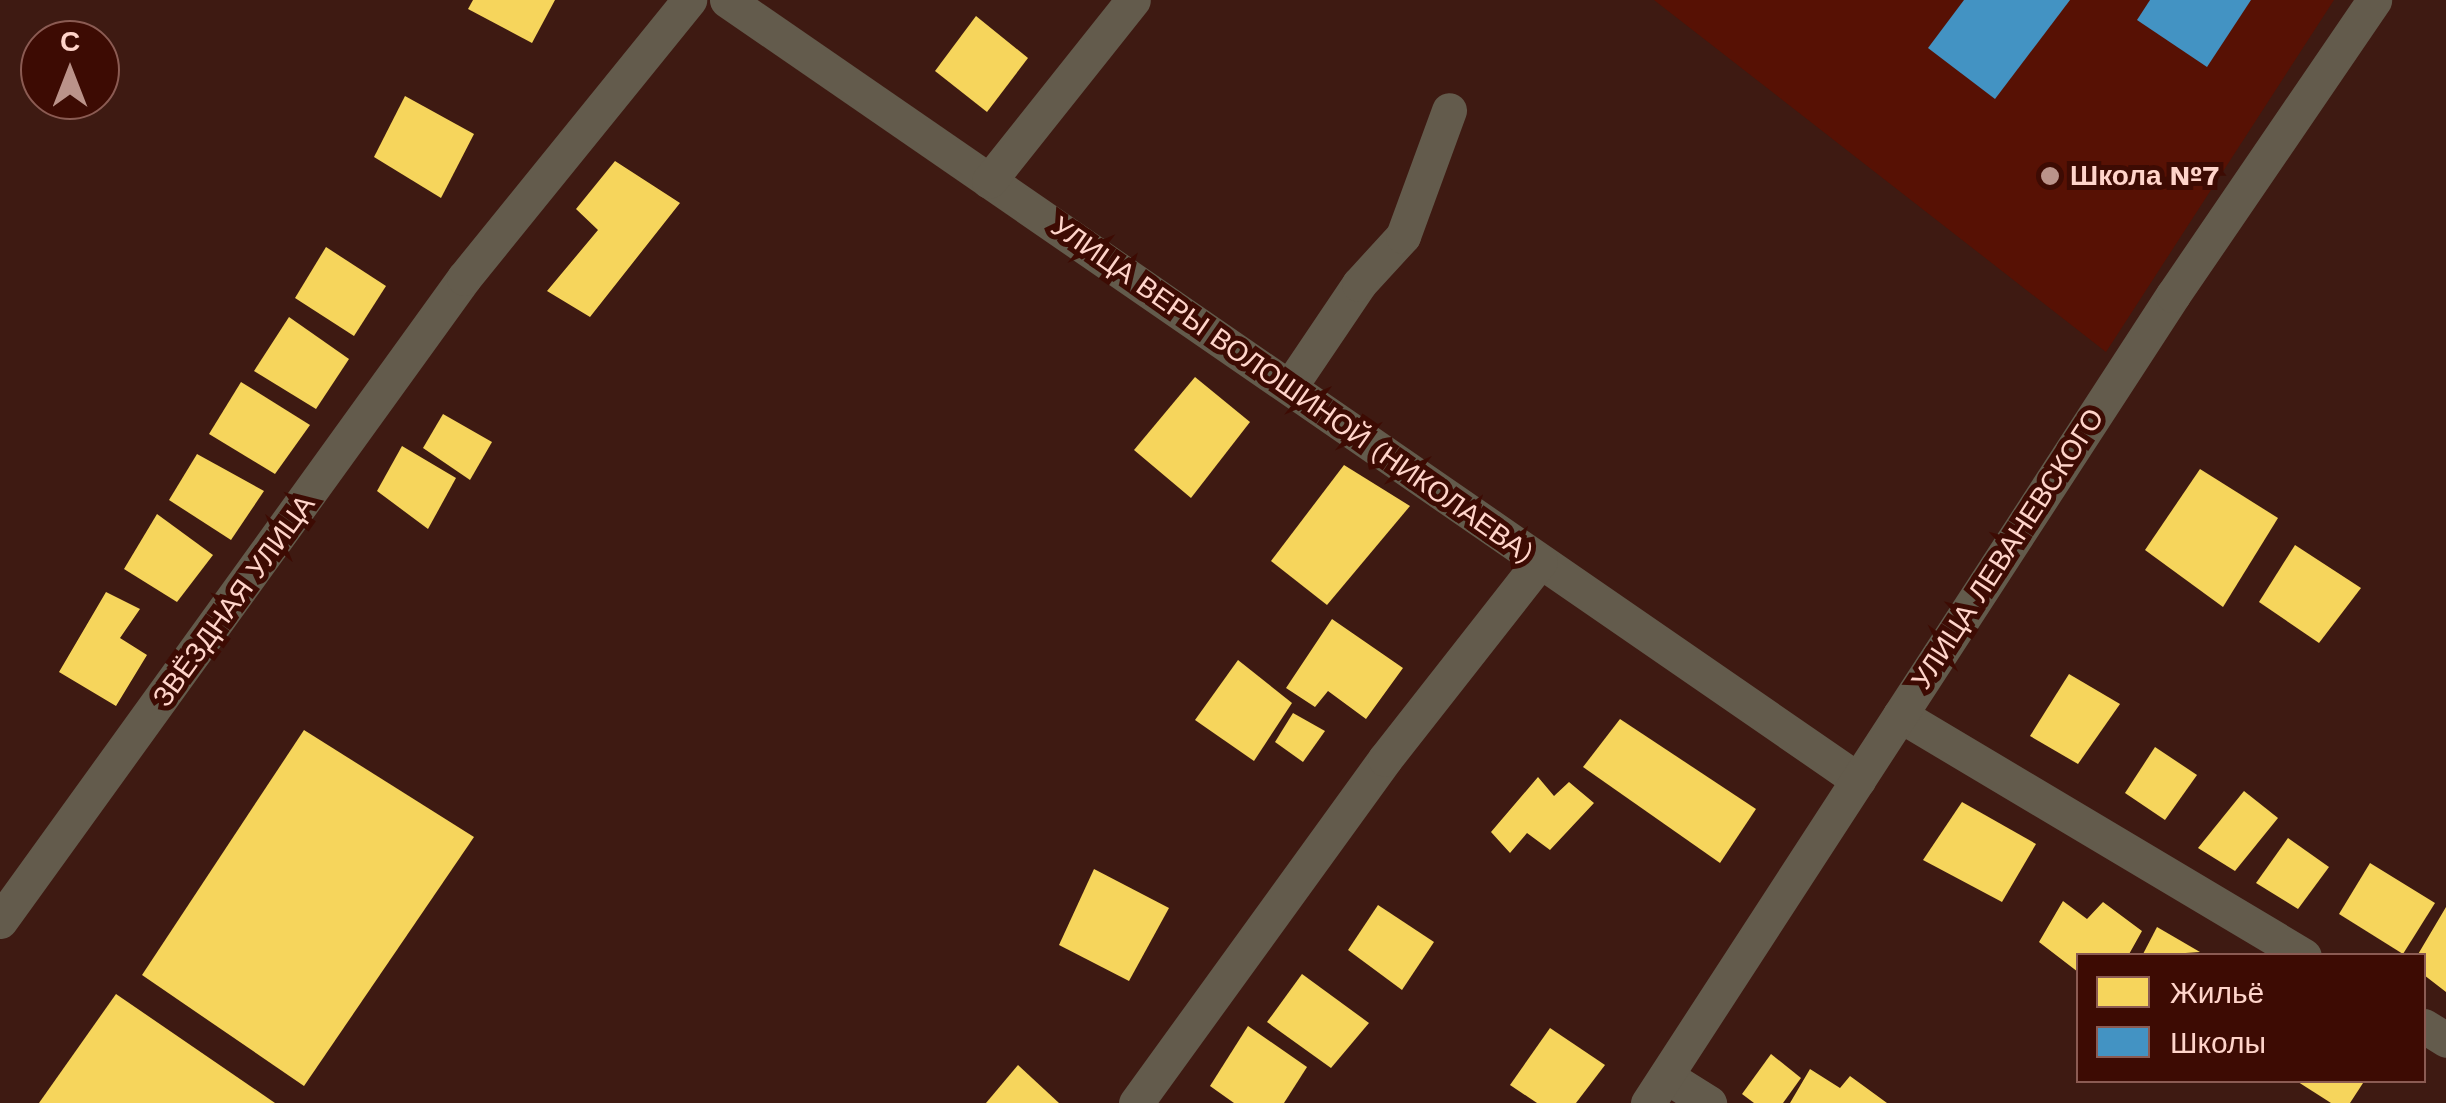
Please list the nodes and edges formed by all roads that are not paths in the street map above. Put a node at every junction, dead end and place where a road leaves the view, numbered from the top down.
1 (689, 0) edge
2 (726, 0) edge
3 (1133, 0) edge
4 (2374, 0) edge
5 (1449, 110) dead end
6 (989, 181) junction
7 (1292, 385) junction
8 (1540, 561) junction
9 (1900, 715) junction
10 (1858, 780) junction
11 (0, 921) edge
12 (2299, 953) edge
13 (1657, 1089) edge
14 (1136, 1103) edge
15 (1710, 1103) edge

1 - 11 street, ЗВЁЗДНАЯ УЛИЦА
2 - 6 street, УЛИЦА ВЕРЫ ВОЛОШИНОЙ (НИКОЛАЕВА)
3 - 6 street
4 - 9 street, УЛИЦА ЛЕВАНЕВСКОГО
5 - 7 street
6 - 7 street, УЛИЦА ВЕРЫ ВОЛОШИНОЙ (НИКОЛАЕВА)
7 - 8 street, УЛИЦА ВЕРЫ ВОЛОШИНОЙ (НИКОЛАЕВА)
8 - 10 street, УЛИЦА ВЕРЫ ВОЛОШИНОЙ (НИКОЛАЕВА)
8 - 14 street
9 - 10 street, УЛИЦА ЛЕВАНЕВСКОГО
9 - 12 street
10 - 13 street, УЛИЦА ЛЕВАНЕВСКОГО
13 - 15 street

